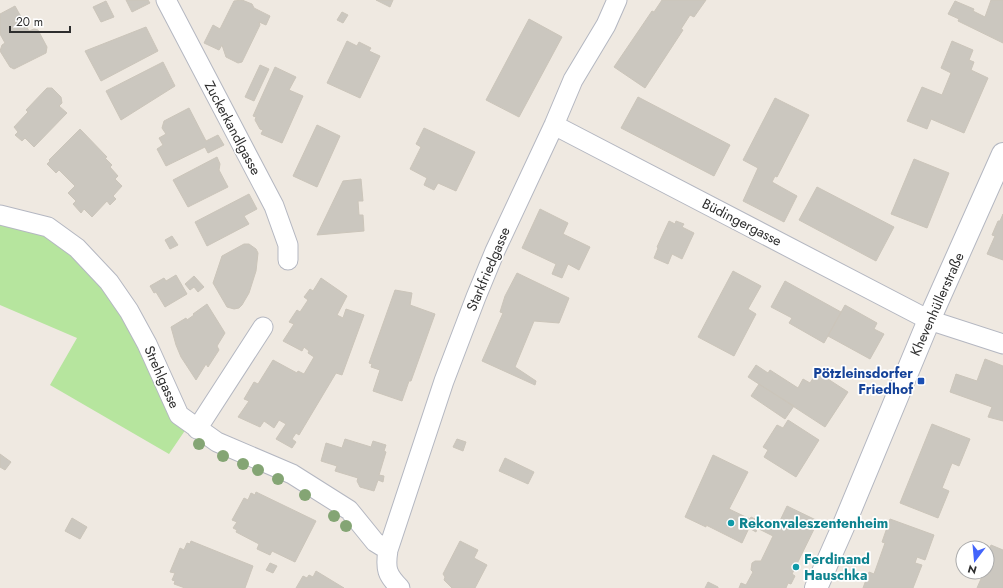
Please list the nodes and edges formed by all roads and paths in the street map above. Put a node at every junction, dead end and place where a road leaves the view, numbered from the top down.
1 (166, 0) edge
2 (617, 0) edge
3 (554, 125) junction
4 (1003, 154) edge
5 (0, 215) edge
6 (288, 260) dead end
7 (929, 320) junction
8 (263, 326) dead end
9 (1003, 344) edge
10 (197, 429) junction
11 (388, 550) junction
12 (400, 588) edge
13 (816, 588) edge

1 - 6 street, Zuckerkandlgasse
2 - 3 street, Starkfriedgasse
3 - 7 street, Büdingergasse
3 - 11 street, Starkfriedgasse
4 - 7 street, Khevenhüllerstraße
5 - 10 street, Strehlgasse
7 - 9 street, Büdingergasse
7 - 13 street, Khevenhüllerstraße
8 - 10 street
10 - 11 street, Strehlgasse
11 - 12 street

